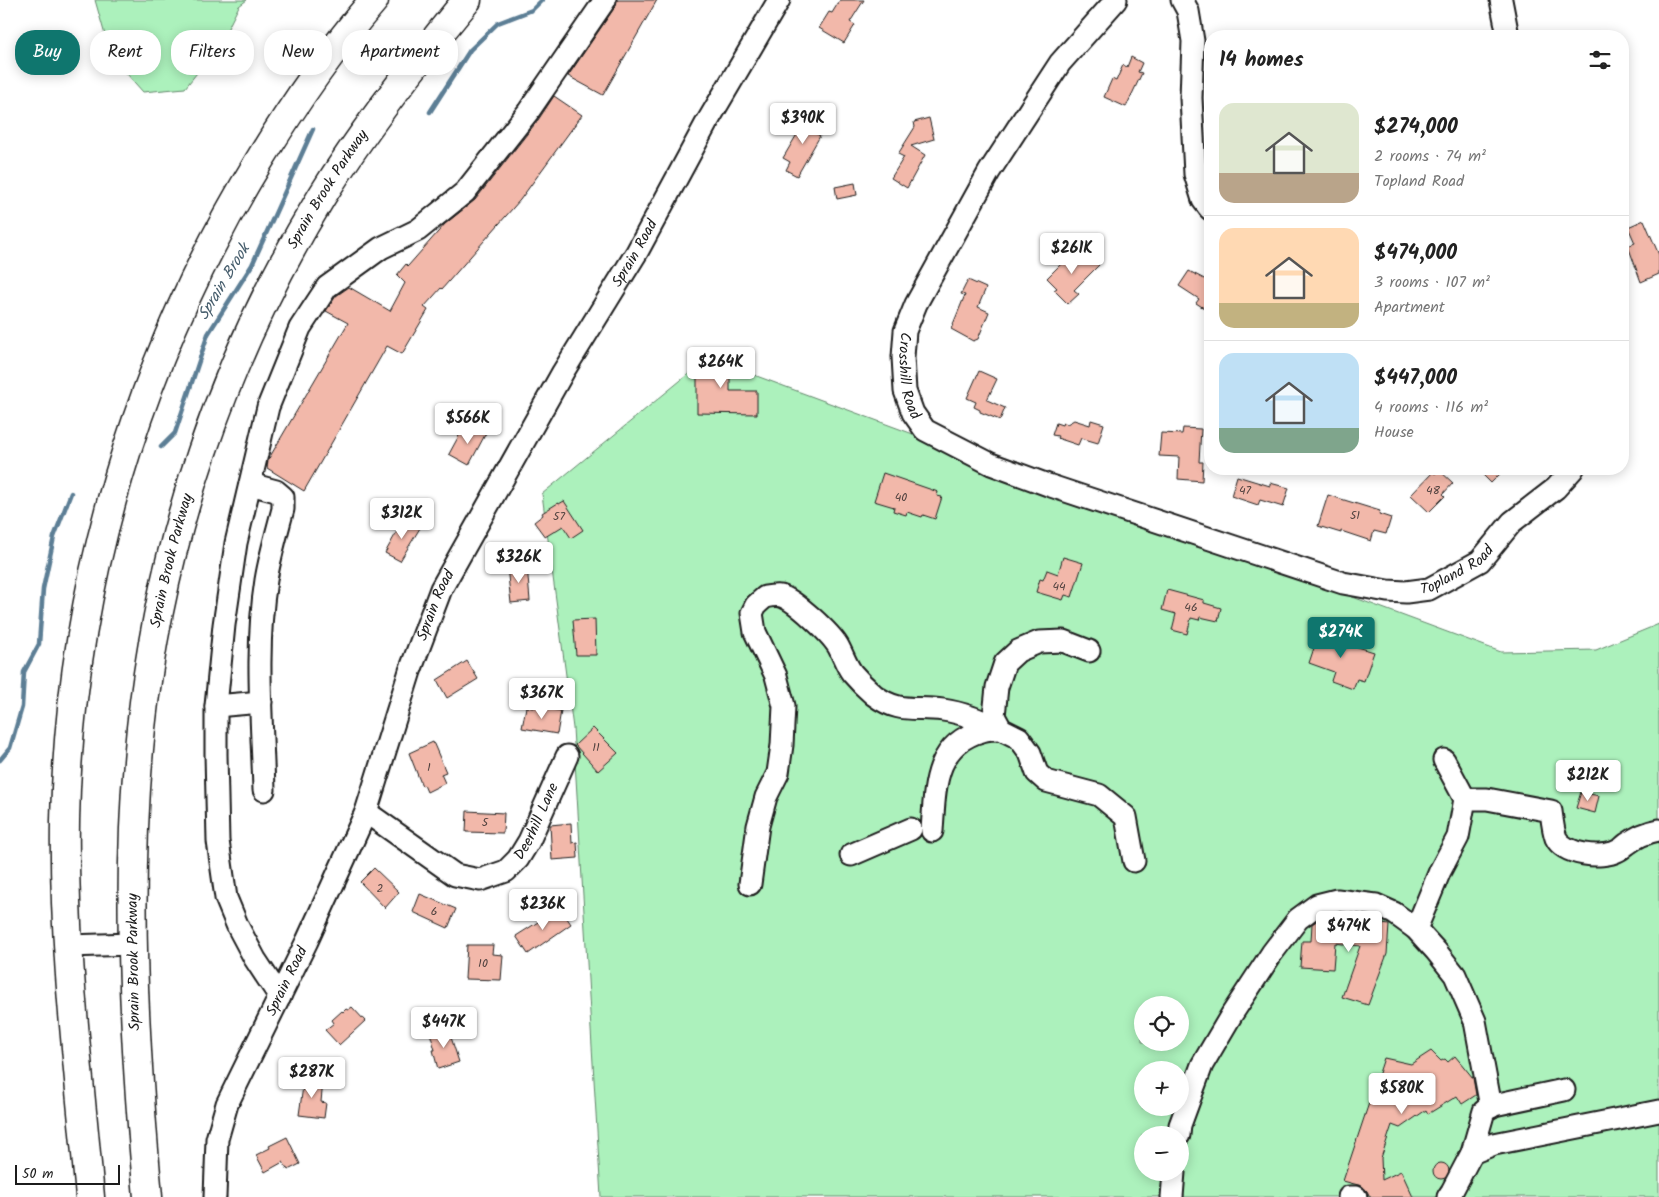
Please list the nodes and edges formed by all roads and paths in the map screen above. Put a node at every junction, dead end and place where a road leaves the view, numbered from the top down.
1 (374, 0) edge
2 (467, 0) edge
3 (605, 0) edge
4 (778, 0) edge
5 (1116, 0) edge
6 (1182, 0) edge
7 (1502, 0) edge
8 (1507, 30) edge
9 (1204, 201) edge
10 (1568, 475) edge
11 (250, 484) junction
12 (1310, 572) joint
13 (1089, 651) dead end
14 (261, 702) junction
15 (216, 706) junction
16 (1002, 729) junction
17 (567, 756) dead end
18 (1444, 760) dead end
19 (264, 790) dead end
20 (1465, 800) junction
21 (366, 812) junction
22 (911, 829) dead end
23 (1659, 830) edge
24 (932, 831) dead end
25 (851, 855) dead end
26 (1134, 861) dead end
27 (750, 884) dead end
28 (1416, 929) junction
29 (133, 944) junction
30 (68, 946) junction
31 (280, 997) junction
32 (1564, 1090) dead end
33 (1491, 1106) junction
34 (1659, 1111) edge
35 (1180, 1126) edge
36 (1472, 1153) junction
37 (1173, 1181) edge
38 (90, 1197) edge
39 (148, 1197) edge
40 (215, 1197) edge
41 (1172, 1197) edge
42 (1349, 1197) edge
43 (1356, 1197) edge
44 (1448, 1197) edge

1 - 30 highway
2 - 29 highway, Sprain Brook Parkway
3 - 11 street
4 - 21 street, Sprain Road
5 - 12 street, Crosshill Road
6 - 9 street
7 - 8 street
10 - 12 street, Topland Road
11 - 14 street
11 - 15 street
13 - 16 street
14 - 15 street
14 - 19 street
15 - 31 street
16 - 24 street
16 - 26 street
16 - 27 street
17 - 21 street, Deerhill Lane
18 - 20 street
20 - 23 street
20 - 28 street
21 - 31 street, Sprain Road
22 - 25 street
28 - 33 street
28 - 35 street
29 - 30 street
29 - 39 highway, Sprain Brook Parkway
30 - 38 highway
31 - 40 street, Sprain Road
32 - 33 street
33 - 36 street
34 - 36 street
36 - 44 street
37 - 41 street
42 - 43 street

